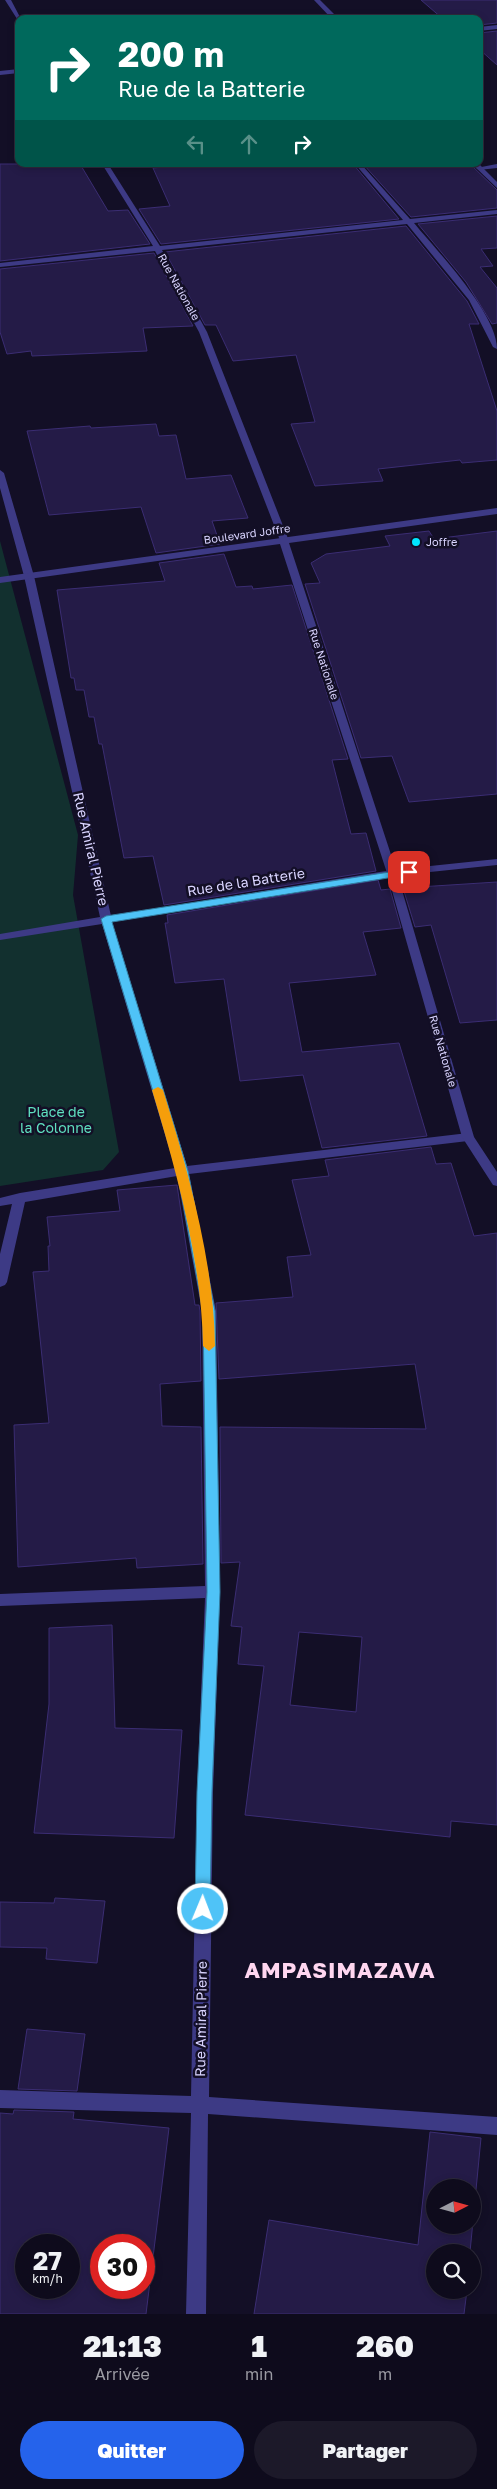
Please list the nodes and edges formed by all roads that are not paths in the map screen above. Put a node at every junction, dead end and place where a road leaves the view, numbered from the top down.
1 (8, 0) edge
2 (317, 0) edge
3 (16, 15) edge
4 (332, 15) edge
5 (497, 27) edge
6 (483, 29) edge
7 (15, 71) edge
8 (0, 73) edge
9 (483, 166) edge
10 (497, 166) edge
11 (106, 167) edge
12 (361, 167) edge
13 (478, 167) edge
14 (497, 186) edge
15 (497, 212) edge
16 (410, 223) junction
17 (157, 247) junction
18 (0, 265) edge
19 (497, 347) edge
20 (0, 472) edge
21 (497, 511) edge
22 (284, 541) junction
23 (29, 576) junction
24 (0, 580) edge
25 (497, 862) edge
26 (392, 873) junction
27 (106, 919) junction
28 (0, 937) edge
29 (468, 1136) junction
30 (182, 1171) junction
31 (497, 1182) edge
32 (20, 1198) junction
33 (0, 1202) edge
34 (0, 1282) edge
35 (214, 1592) junction
36 (0, 1600) edge
37 (0, 2099) edge
38 (199, 2105) junction
39 (497, 2126) edge
40 (196, 2314) edge

1 - 3 street
2 - 4 street
5 - 6 street
7 - 8 street
9 - 10 street
11 - 17 street, Rue Nationale
12 - 16 street
13 - 14 street
15 - 16 street
16 - 17 street
16 - 19 street
17 - 18 street
17 - 22 street, Rue Nationale
20 - 23 street, Rue Amiral Pierre
21 - 22 street, Boulevard Joffre
22 - 23 street, Boulevard Joffre
22 - 26 street, Rue Nationale
23 - 24 street, Boulevard Joffre
23 - 27 street, Rue Amiral Pierre
25 - 26 street, Rue de la Batterie
26 - 27 street, Rue de la Batterie
26 - 29 street, Rue Nationale
27 - 28 street, Rue de la Batterie
27 - 30 street, Rue Amiral Pierre
29 - 30 street
29 - 31 street, Rue Nationale
30 - 32 street
30 - 35 street, Rue Amiral Pierre
32 - 33 street
32 - 34 street
35 - 36 street
35 - 38 street, Rue Amiral Pierre
37 - 38 street
38 - 39 street
38 - 40 street, Rue Amiral Pierre

